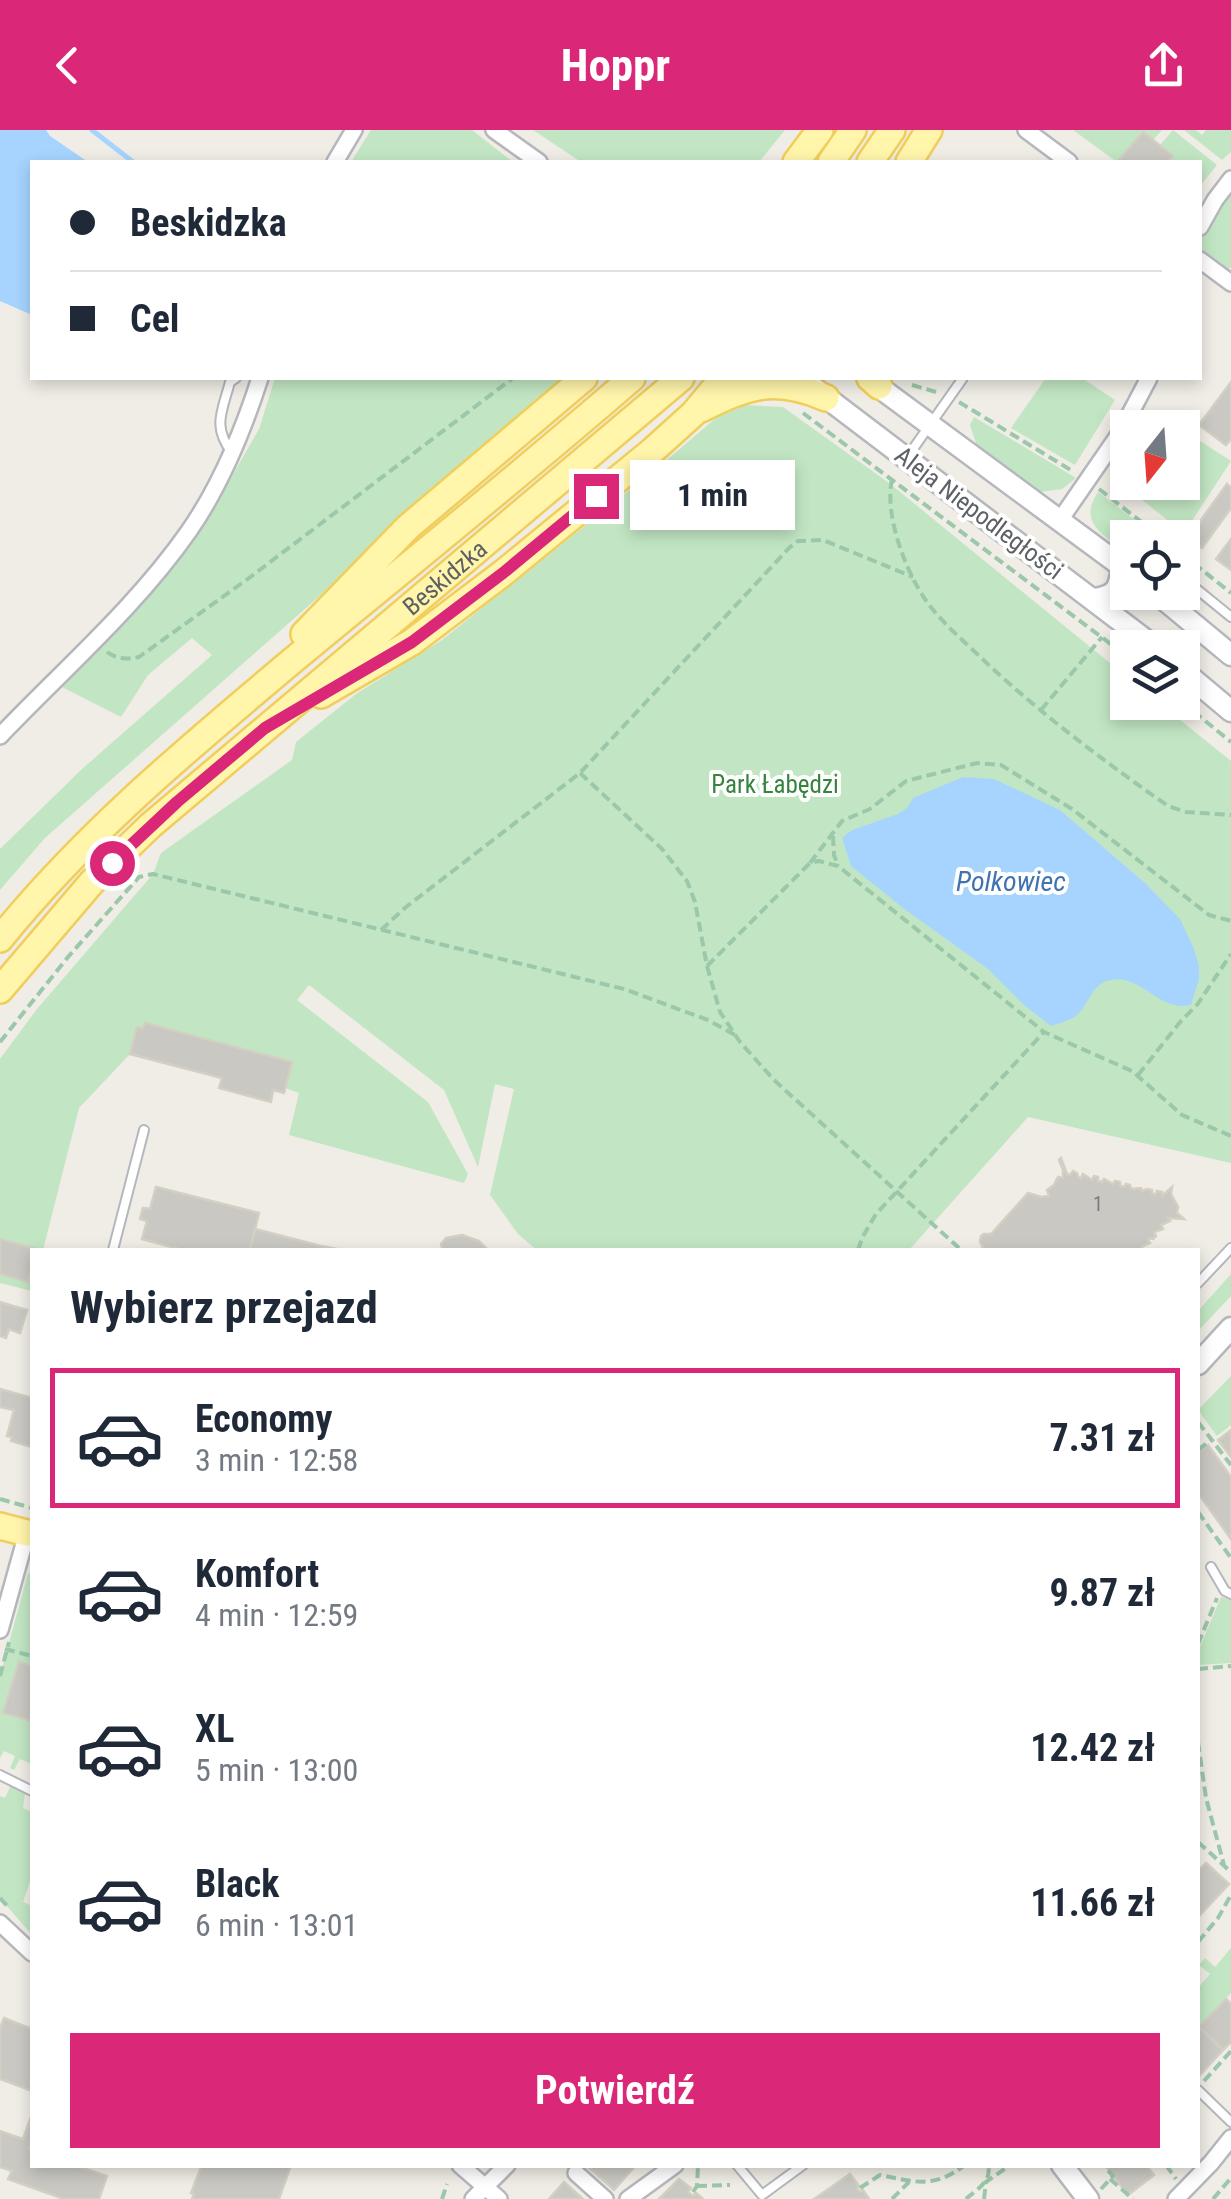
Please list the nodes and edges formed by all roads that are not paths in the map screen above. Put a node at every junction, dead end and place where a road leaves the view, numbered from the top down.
1 (354, 130) edge
2 (494, 130) edge
3 (820, 130) edge
4 (853, 130) edge
5 (892, 130) edge
6 (930, 130) edge
7 (1026, 130) edge
8 (336, 160) edge
9 (536, 160) edge
10 (798, 160) edge
11 (832, 160) edge
12 (871, 160) edge
13 (910, 160) edge
14 (1067, 160) edge
15 (1231, 180) edge
16 (1202, 223) edge
17 (1202, 261) edge
18 (1231, 283) edge
19 (233, 380) edge
20 (259, 380) edge
21 (582, 380) edge
22 (630, 380) edge
23 (679, 380) edge
24 (721, 380) edge
25 (804, 380) edge
26 (871, 380) edge
27 (962, 380) edge
28 (1147, 380) edge
29 (826, 398) junction
30 (692, 414) junction
31 (930, 424) junction
32 (232, 453) junction
33 (906, 459) junction
34 (1060, 520) junction
35 (1110, 558) edge
36 (1200, 592) edge
37 (1110, 595) edge
38 (1094, 599) junction
39 (1187, 610) edge
40 (1231, 618) edge
41 (1133, 630) edge
42 (1231, 655) edge
43 (1200, 685) edge
44 (244, 702) junction
45 (1231, 711) edge
46 (265, 728) junction
47 (0, 736) edge
48 (0, 939) edge
49 (0, 990) edge
50 (144, 1130) dead end
51 (114, 1248) edge
52 (1231, 1248) edge
53 (1200, 1281) edge
54 (1231, 1328) edge
55 (1200, 1362) edge
56 (0, 1526) edge
57 (30, 1534) edge
58 (1211, 1567) dead end
59 (1231, 1594) edge
60 (0, 1630) edge
61 (0, 1775) edge
62 (30, 1790) edge
63 (0, 1922) edge
64 (30, 1951) edge
65 (1200, 2091) edge
66 (1231, 2122) edge
67 (1231, 2138) edge
68 (464, 2168) edge
69 (504, 2168) edge
70 (664, 2168) edge
71 (740, 2168) edge
72 (798, 2168) edge
73 (1065, 2168) edge
74 (576, 2174) dead end
75 (485, 2186) junction
76 (1178, 2191) edge
77 (1094, 2194) edge
78 (764, 2197) edge
79 (473, 2199) edge
80 (498, 2199) edge
81 (605, 2199) edge
82 (628, 2199) edge

1 - 8 street
2 - 9 street
3 - 10 main road
4 - 11 main road
5 - 12 main road
6 - 13 main road
7 - 14 street
15 - 16 street
17 - 18 street
19 - 32 lane
20 - 32 street
21 - 44 main road
22 - 44 main road, Beskidzka
23 - 46 main road, Beskidzka
24 - 30 main road
25 - 29 street, Aleja Niepodległości
26 - 31 street, Aleja Niepodległości
27 - 31 lane
28 - 34 street
29 - 30 main road
29 - 33 street, Aleja Niepodległości
30 - 46 main road
31 - 33 lane
31 - 34 street, Aleja Niepodległości
32 - 47 street
33 - 38 street, Aleja Niepodległości
34 - 35 street, Aleja Niepodległości
36 - 40 lane
37 - 38 street
38 - 41 street, Aleja Niepodległości
39 - 42 street
43 - 45 street
44 - 48 main road, Beskidzka
46 - 49 main road, Beskidzka
50 - 51 lane
52 - 53 lane
54 - 55 street
56 - 57 main road
57 - 60 street
58 - 59 lane
61 - 62 lane
63 - 64 street
65 - 66 lane
67 - 76 street
68 - 75 street
69 - 75 street
70 - 82 street
71 - 78 lane
72 - 78 lane
73 - 77 street
74 - 81 street
75 - 79 street
75 - 80 street

